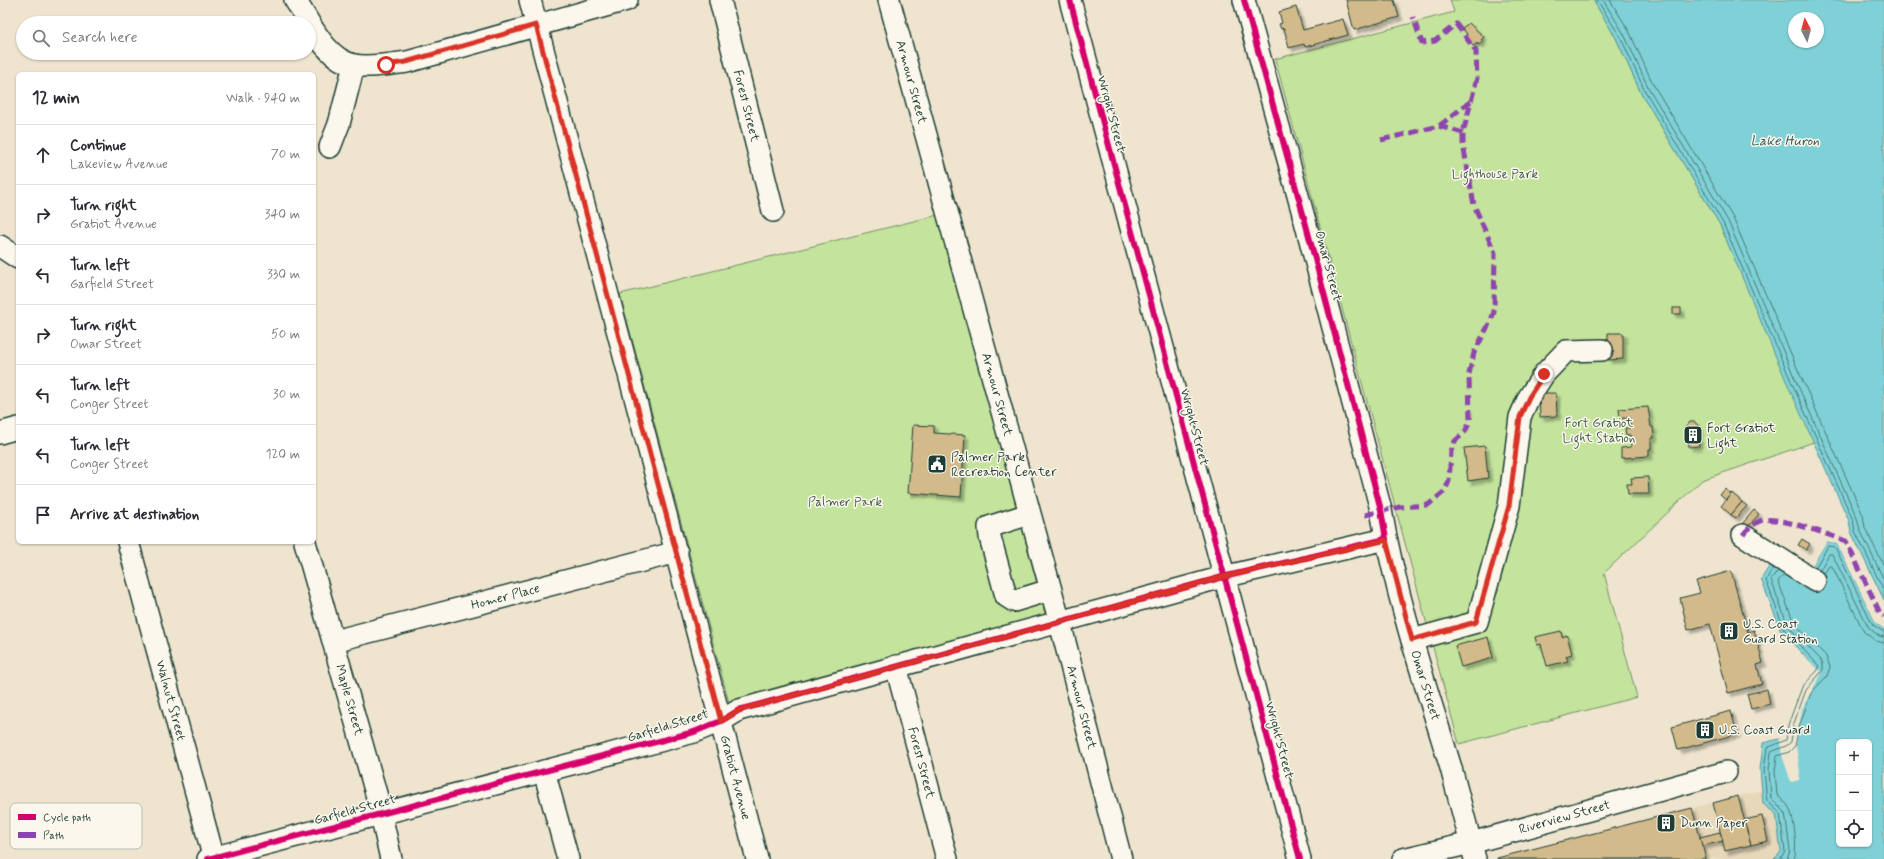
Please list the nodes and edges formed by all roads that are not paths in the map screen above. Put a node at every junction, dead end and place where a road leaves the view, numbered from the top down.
1 (295, 0) edge
2 (530, 0) edge
3 (627, 0) edge
4 (720, 0) edge
5 (889, 0) edge
6 (1070, 0) edge
7 (1244, 0) edge
8 (306, 16) edge
9 (536, 25) junction
10 (316, 32) edge
11 (354, 65) junction
12 (330, 147) dead end
13 (773, 211) dead end
14 (0, 246) edge
15 (16, 257) edge
16 (1602, 350) dead end
17 (16, 429) edge
18 (0, 433) edge
19 (1029, 514) junction
20 (1743, 535) dead end
21 (1386, 540) junction
22 (129, 544) edge
23 (306, 544) edge
24 (677, 552) junction
25 (1223, 577) junction
26 (1815, 581) dead end
27 (1050, 590) junction
28 (1060, 623) junction
29 (1412, 640) junction
30 (334, 641) junction
31 (896, 666) junction
32 (721, 721) junction
33 (544, 771) junction
34 (1726, 772) dead end
35 (380, 815) junction
36 (1473, 851) edge
37 (212, 858) edge
38 (391, 859) edge
39 (568, 859) edge
40 (757, 859) edge
41 (947, 859) edge
42 (1121, 859) edge
43 (1300, 859) edge
44 (1403, 859) edge

1 - 8 street
2 - 9 street, Gratiot Avenue
3 - 9 street
4 - 13 street, Forest Street
5 - 19 street, Armour Street
6 - 25 street, Wright Street
7 - 21 street, Omar Street
9 - 11 street
9 - 24 street, Gratiot Avenue
10 - 11 street
11 - 12 street
14 - 15 street
16 - 29 street
17 - 18 street
19 - 27 street, Armour Street
19 - 27 street
20 - 26 street
21 - 25 street, Garfield Street
21 - 29 street, Omar Street
22 - 37 street, Walnut Street
23 - 30 street, Maple Street
24 - 30 street, Homer Place
24 - 32 street, Gratiot Avenue
25 - 28 street, Garfield Street
25 - 43 street, Wright Street
27 - 28 street, Armour Street
28 - 31 street, Garfield Street
28 - 42 street, Armour Street
29 - 36 street, Omar Street
30 - 35 street, Maple Street
31 - 32 street, Garfield Street
31 - 41 street, Forest Street
32 - 33 street, Garfield Street
32 - 40 street, Gratiot Avenue
33 - 35 street, Garfield Street
33 - 39 street
34 - 36 street, Riverview Street
35 - 37 street, Garfield Street
35 - 38 street, Maple Street
36 - 44 street, Riverview Street

